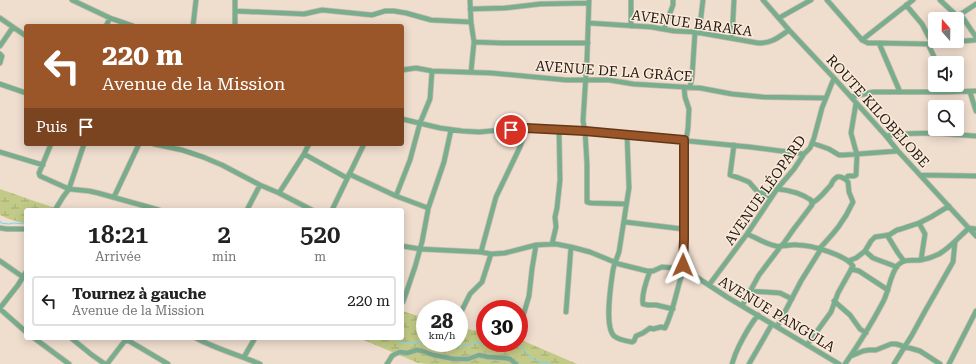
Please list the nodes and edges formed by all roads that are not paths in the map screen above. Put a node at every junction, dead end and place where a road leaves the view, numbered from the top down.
1 (72, 0) edge
2 (196, 0) edge
3 (235, 0) edge
4 (470, 0) edge
5 (631, 0) edge
6 (673, 0) edge
7 (703, 0) edge
8 (734, 0) edge
9 (763, 0) edge
10 (811, 0) edge
11 (827, 0) edge
12 (913, 0) edge
13 (940, 0) edge
14 (589, 2) edge
15 (976, 4) edge
16 (906, 5) junction
17 (470, 9) junction
18 (235, 11) junction
19 (953, 12) edge
20 (964, 13) edge
21 (0, 18) edge
22 (110, 18) junction
23 (779, 18) junction
24 (964, 20) edge
25 (471, 22) junction
26 (589, 23) junction
27 (107, 24) edge
28 (127, 24) edge
29 (194, 24) edge
30 (235, 24) edge
31 (631, 26) junction
32 (13, 27) junction
33 (664, 29) junction
34 (790, 30) junction
35 (697, 33) junction
36 (24, 35) edge
37 (732, 38) junction
38 (928, 38) edge
39 (976, 38) edge
40 (964, 39) edge
41 (862, 40) junction
42 (474, 42) junction
43 (588, 43) junction
44 (879, 43) junction
45 (928, 43) edge
46 (0, 46) edge
47 (0, 54) edge
48 (0, 64) edge
49 (404, 70) edge
50 (432, 71) junction
51 (471, 72) junction
52 (834, 78) junction
53 (586, 80) junction
54 (0, 84) edge
55 (684, 87) junction
56 (690, 87) junction
57 (976, 91) edge
58 (24, 92) edge
59 (900, 92) junction
60 (928, 92) edge
61 (964, 92) edge
62 (970, 92) junction
63 (851, 97) junction
64 (825, 98) junction
65 (856, 103) junction
66 (976, 112) edge
67 (404, 119) edge
68 (420, 123) junction
69 (526, 128) junction
70 (451, 130) junction
71 (559, 130) junction
72 (585, 131) junction
73 (627, 134) junction
74 (886, 136) junction
75 (976, 136) edge
76 (685, 140) junction
77 (812, 143) junction
78 (734, 145) junction
79 (49, 146) edge
80 (83, 146) edge
81 (138, 146) edge
82 (165, 146) edge
83 (308, 146) edge
84 (363, 146) edge
85 (898, 151) junction
86 (0, 152) edge
87 (304, 154) junction
88 (804, 154) junction
89 (856, 155) junction
90 (43, 165) junction
91 (920, 175) junction
92 (348, 176) junction
93 (976, 176) edge
94 (845, 179) junction
95 (260, 185) junction
96 (777, 188) junction
97 (69, 189) junction
98 (279, 192) junction
99 (396, 196) junction
100 (114, 197) junction
101 (771, 197) junction
102 (812, 203) junction
103 (626, 204) junction
104 (949, 206) junction
105 (56, 208) edge
106 (152, 208) edge
107 (247, 208) edge
108 (308, 208) edge
109 (333, 208) edge
110 (428, 208) junction
111 (625, 222) junction
112 (919, 223) junction
113 (0, 228) edge
114 (969, 228) junction
115 (24, 229) edge
116 (684, 229) junction
117 (976, 229) edge
118 (747, 234) junction
119 (887, 235) junction
120 (976, 236) edge
121 (955, 242) junction
122 (552, 244) junction
123 (536, 245) junction
124 (404, 246) edge
125 (781, 246) junction
126 (571, 247) junction
127 (820, 248) junction
128 (420, 249) junction
129 (865, 251) junction
130 (481, 252) junction
131 (491, 254) junction
132 (921, 260) junction
133 (0, 261) edge
134 (848, 261) junction
135 (904, 261) junction
136 (615, 263) junction
137 (897, 267) junction
138 (851, 269) junction
139 (650, 271) junction
140 (683, 271) junction
141 (23, 277) joint
142 (709, 285) junction
143 (888, 290) junction
144 (750, 291) junction
145 (404, 299) edge
146 (792, 299) junction
147 (467, 300) edge
148 (527, 300) edge
149 (834, 301) junction
150 (742, 306) junction
151 (0, 308) edge
152 (673, 309) junction
153 (976, 311) edge
154 (566, 312) dead end
155 (758, 315) junction
156 (772, 324) junction
157 (777, 327) junction
158 (24, 330) edge
159 (866, 333) junction
160 (37, 340) edge
161 (73, 340) edge
162 (124, 340) edge
163 (129, 340) edge
164 (200, 340) edge
165 (254, 340) edge
166 (807, 345) junction
167 (905, 347) junction
168 (244, 357) junction
169 (850, 357) junction
170 (834, 363) edge
171 (69, 364) edge
172 (106, 364) edge
173 (168, 364) edge
174 (260, 364) edge
175 (387, 364) edge
176 (516, 364) edge
177 (732, 364) edge
178 (749, 364) edge
179 (839, 364) edge
180 (845, 364) edge
181 (894, 364) edge
182 (940, 364) edge
183 (949, 364) edge

1 - 22 street
2 - 29 street
3 - 18 street
4 - 17 street
5 - 31 street
6 - 33 street
7 - 35 street
8 - 37 street
9 - 23 street, ROUTE KILOBELOBE
10 - 23 street
11 - 41 street
12 - 16 street
13 - 19 street
14 - 17 street
14 - 26 street
15 - 20 street
16 - 38 street
16 - 41 street
17 - 25 street
18 - 25 street
18 - 30 street
21 - 32 street
22 - 27 street
22 - 28 street
23 - 34 street, ROUTE KILOBELOBE
24 - 39 street
25 - 42 street
26 - 31 street, AVENUE BARAKA
26 - 43 street
31 - 33 street, AVENUE BARAKA
32 - 36 street
32 - 46 street
33 - 35 street, AVENUE BARAKA
34 - 37 street, AVENUE BARAKA
34 - 52 street, ROUTE KILOBELOBE
35 - 37 street, AVENUE BARAKA
35 - 56 street
39 - 40 street
41 - 44 street
42 - 43 street
42 - 51 street
43 - 53 street
44 - 45 street
44 - 59 street
47 - 48 street
49 - 50 street, AVENUE DE LA GRÂCE
50 - 51 street, AVENUE DE LA GRÂCE
50 - 68 street
51 - 53 street, AVENUE DE LA GRÂCE
52 - 63 street, ROUTE KILOBELOBE
52 - 64 street, AVENUE LÉOPARD
53 - 55 street, AVENUE DE LA GRÂCE
53 - 72 street
54 - 58 street
55 - 56 street, AVENUE DE LA GRÂCE
55 - 76 street
56 - 64 street, AVENUE DE LA GRÂCE
57 - 62 street
59 - 60 street
59 - 63 street
61 - 62 street
62 - 66 street
63 - 65 street, ROUTE KILOBELOBE
64 - 77 street, AVENUE LÉOPARD
65 - 74 street, ROUTE KILOBELOBE
65 - 89 street
67 - 68 street
68 - 70 street
68 - 99 street
69 - 70 street
69 - 71 street
69 - 130 street
70 - 110 street
71 - 72 street
71 - 122 street
72 - 73 street
72 - 103 street
73 - 76 street
73 - 103 street
74 - 75 street
74 - 85 street, ROUTE KILOBELOBE
76 - 78 street
76 - 116 street
77 - 88 street, AVENUE LÉOPARD
77 - 89 street
78 - 88 street
78 - 101 street
79 - 90 street
80 - 97 street
81 - 100 street
82 - 95 street
83 - 87 street
84 - 92 street
85 - 89 street
85 - 91 street, ROUTE KILOBELOBE
86 - 90 street
87 - 92 street
87 - 98 street
88 - 96 street, AVENUE LÉOPARD
89 - 94 street
90 - 97 street
91 - 93 street
91 - 104 street, ROUTE KILOBELOBE
92 - 99 street
92 - 109 street
94 - 102 street
94 - 127 street
95 - 98 street
95 - 107 street
96 - 101 street, AVENUE LÉOPARD
96 - 102 street
97 - 100 street
97 - 105 street
98 - 108 street
99 - 110 street
100 - 106 street
101 - 118 street, AVENUE LÉOPARD
102 - 125 street
103 - 111 street
104 - 112 street
104 - 114 street, ROUTE KILOBELOBE
110 - 128 street
111 - 116 street
111 - 136 street
112 - 119 street
112 - 132 street
113 - 115 street
114 - 117 street
114 - 120 street, ROUTE KILOBELOBE
114 - 121 street
116 - 140 street
118 - 125 street
118 - 142 street, AVENUE LÉOPARD
119 - 129 street
119 - 135 street
121 - 132 street
121 - 167 street
122 - 123 street, AVENUE PANGULA
122 - 126 street, AVENUE PANGULA
123 - 131 street, AVENUE PANGULA
123 - 148 street
124 - 128 street, AVENUE PANGULA
125 - 127 street
125 - 144 street
126 - 136 street, AVENUE PANGULA
126 - 154 street
127 - 134 street
127 - 146 street
128 - 130 street, AVENUE PANGULA
128 - 145 street
129 - 134 street
129 - 137 street
130 - 131 street, AVENUE PANGULA
131 - 147 street
132 - 135 street
133 - 141 street
134 - 138 street
135 - 137 street
136 - 139 street, AVENUE PANGULA
136 - 152 street
137 - 143 street
138 - 143 street
138 - 149 street
139 - 140 street, AVENUE PANGULA
139 - 152 street
140 - 142 street, AVENUE PANGULA
140 - 152 street
141 - 151 street
142 - 150 street, AVENUE PANGULA
143 - 159 street
144 - 146 street
144 - 150 street
146 - 157 street
149 - 159 street
149 - 166 street
150 - 155 street, AVENUE PANGULA
151 - 158 street
153 - 183 street
155 - 156 street, AVENUE PANGULA
155 - 177 street
156 - 157 street, AVENUE PANGULA
156 - 178 street
157 - 166 street, AVENUE PANGULA
159 - 169 street
160 - 171 street
161 - 172 street
162 - 172 street
163 - 173 street
164 - 168 street
165 - 168 street
166 - 170 street, AVENUE PANGULA
167 - 169 street
167 - 181 street
167 - 182 street
168 - 174 street
169 - 180 street
170 - 179 street, AVENUE PANGULA
175 - 176 street

